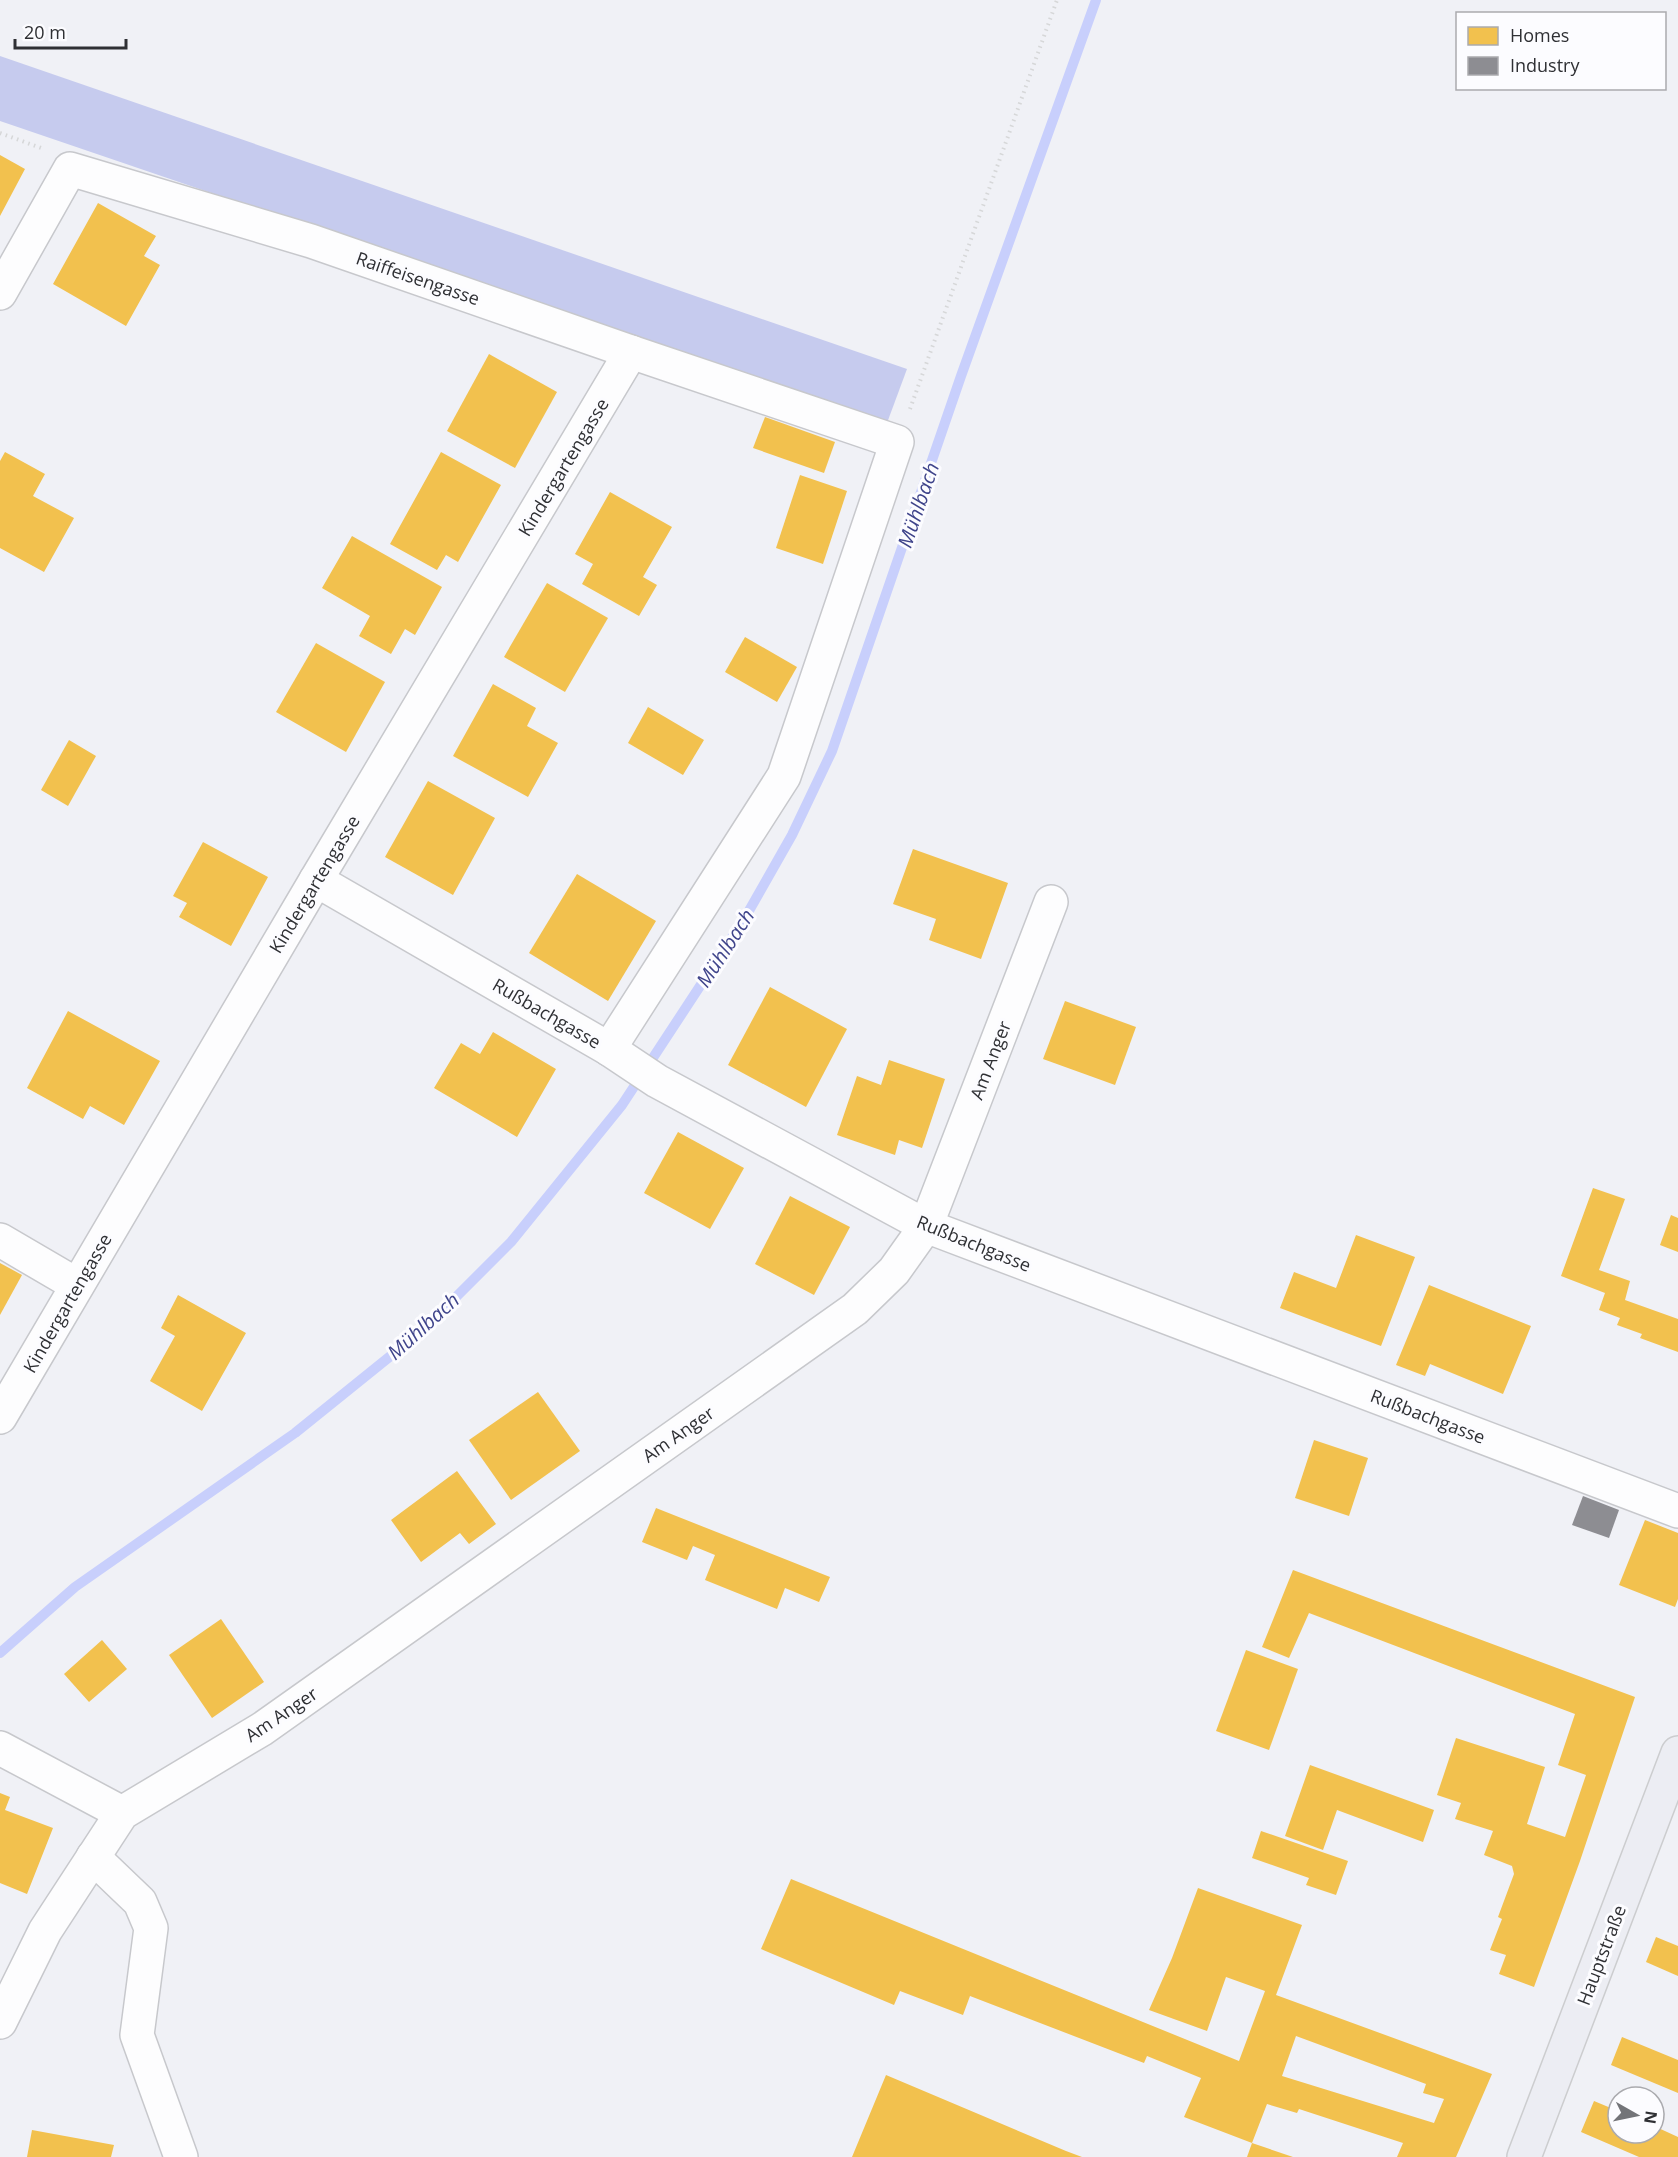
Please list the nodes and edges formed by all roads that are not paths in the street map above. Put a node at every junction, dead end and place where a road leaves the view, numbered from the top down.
1 (0, 293) edge
2 (631, 352) junction
3 (316, 879) junction
4 (1051, 902) dead end
5 (613, 1052) junction
6 (926, 1226) junction
7 (0, 1240) edge
8 (77, 1285) junction
9 (0, 1418) edge
10 (1678, 1511) edge
11 (0, 1748) edge
12 (1678, 1753) edge
13 (122, 1813) junction
14 (93, 1857) junction
15 (0, 2022) edge
16 (181, 2157) edge
17 (1524, 2157) edge

1 - 2 street, Raiffeisengasse
2 - 3 street, Kindergartengasse
2 - 5 street, Raiffeisengasse
3 - 5 street, Rußbachgasse
3 - 8 street, Kindergartengasse
4 - 6 street, Am Anger
5 - 6 street, Rußbachgasse
6 - 10 street, Rußbachgasse
6 - 13 street, Am Anger
7 - 8 street
8 - 9 street, Kindergartengasse
11 - 13 street
12 - 17 main road, Hauptstraße
13 - 14 street, Am Anger
14 - 15 street, Am Anger
14 - 16 street

